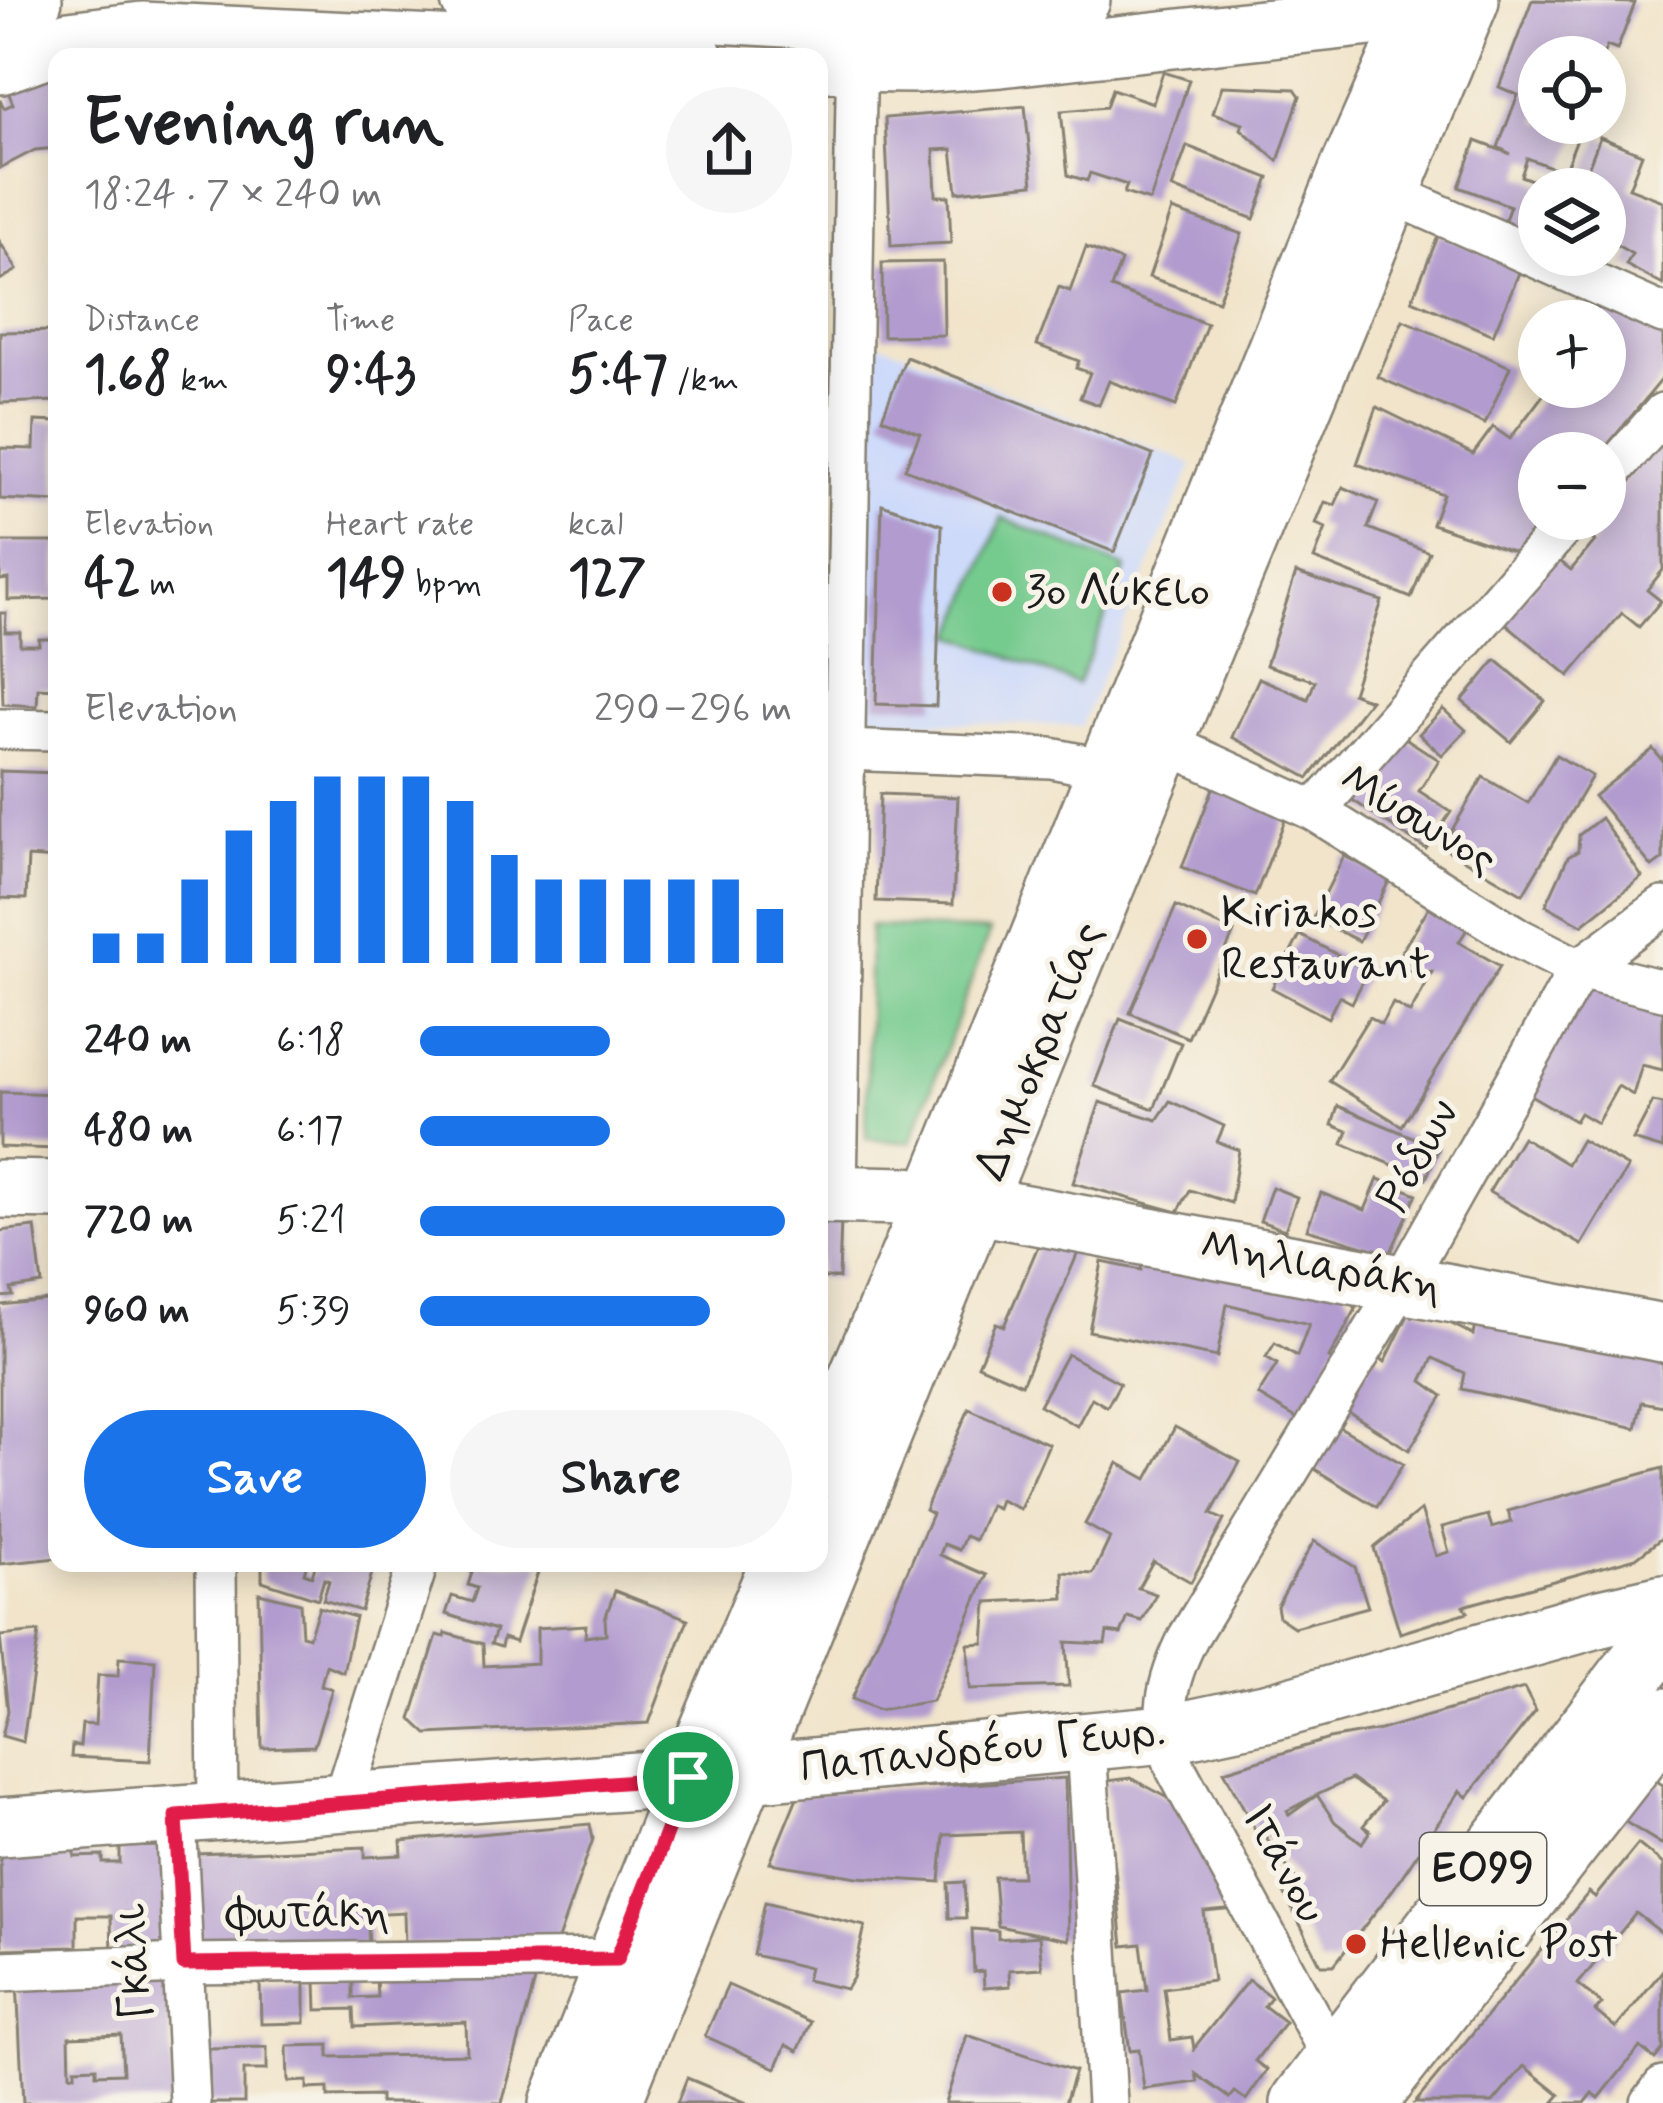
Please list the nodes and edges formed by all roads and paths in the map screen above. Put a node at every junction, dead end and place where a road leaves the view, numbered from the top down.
1 (33, 0) edge
2 (470, 0) edge
3 (1081, 0) edge
4 (1448, 4) edge
5 (0, 14) edge
6 (1318, 22) junction
7 (198, 30) edge
8 (528, 36) edge
9 (623, 48) edge
10 (799, 48) edge
11 (844, 50) edge
12 (0, 65) edge
13 (1384, 91) junction
14 (1391, 194) junction
15 (1663, 314) edge
16 (1663, 412) edge
17 (1626, 455) edge
18 (1552, 540) edge
19 (0, 729) edge
20 (48, 730) edge
21 (832, 749) edge
22 (1136, 756) junction
23 (1315, 812) junction
24 (1663, 907) edge
25 (1579, 969) junction
26 (1663, 990) edge
27 (0, 1189) edge
28 (48, 1190) edge
29 (828, 1194) edge
30 (956, 1202) junction
31 (1403, 1282) junction
32 (1663, 1333) edge
33 (828, 1451) edge
34 (828, 1552) edge
35 (215, 1572) edge
36 (415, 1572) edge
37 (775, 1572) edge
38 (821, 1572) edge
39 (1663, 1604) edge
40 (1663, 1634) edge
41 (1663, 1720) edge
42 (1166, 1734) junction
43 (1086, 1743) junction
44 (747, 1773) junction
45 (688, 1777) junction
46 (340, 1805) junction
47 (197, 1815) junction
48 (0, 1827) edge
49 (617, 1959) junction
50 (184, 1964) junction
51 (0, 1971) edge
52 (1663, 2087) edge
53 (1339, 2092) edge
54 (190, 2103) edge
55 (559, 2103) edge
56 (613, 2103) edge
57 (1107, 2103) edge
58 (1651, 2103) edge

1 - 5 main road
2 - 8 main road
3 - 11 main road
4 - 6 main road
4 - 13 main road, Δημοκρατίας
4 - 14 main road, Δημοκρατίας
6 - 11 main road
6 - 13 main road
7 - 8 main road
7 - 12 main road
8 - 9 main road
8 - 10 main road
11 - 21 street
13 - 22 main road, Δημοκρατίας
14 - 15 street
14 - 22 main road, Δημοκρατίας
16 - 17 street
18 - 23 street
19 - 20 street
21 - 22 street, Μύσωνος
21 - 29 street
22 - 23 street, Μύσωνος
22 - 30 main road, Δημοκρατίας
23 - 25 street, Μύσωνος
24 - 25 street, Ρόδων
25 - 26 street, Μύσωνος
25 - 31 street, Ρόδων
27 - 28 main road
29 - 30 main road, Μηλιαράκη
30 - 31 main road, Μηλιαράκη
30 - 33 main road, Δημοκρατίας
30 - 34 main road, Δημοκρατίας
31 - 32 main road, Μηλιαράκη
31 - 42 street, Ρόδων
35 - 47 street, Γκάλι
36 - 46 street
37 - 45 main road
38 - 44 main road, Δημοκρατίας
39 - 42 main road, Παπανδρέου Γεωρ.
40 - 53 main road, ΕΟ99
41 - 53 main road, ΕΟ99
42 - 43 main road, Παπανδρέου Γεωρ.
42 - 53 street, Ιτάνου
43 - 44 main road, Παπανδρέου Γεωρ.
43 - 57 street
44 - 45 main road, Παπανδρέου Γεωρ.
44 - 56 main road, Δημοκρατίας
45 - 46 main road, Παπανδρέου Γεωρ.
45 - 49 main road
46 - 47 main road, Παπανδρέου Γεωρ.
47 - 48 main road, Παπανδρέου Γεωρ.
47 - 50 street, Γκάλι
49 - 50 street, Φωτάκη
49 - 55 main road
50 - 51 street, Φωτάκη
50 - 54 street, Γκάλι
52 - 58 street

